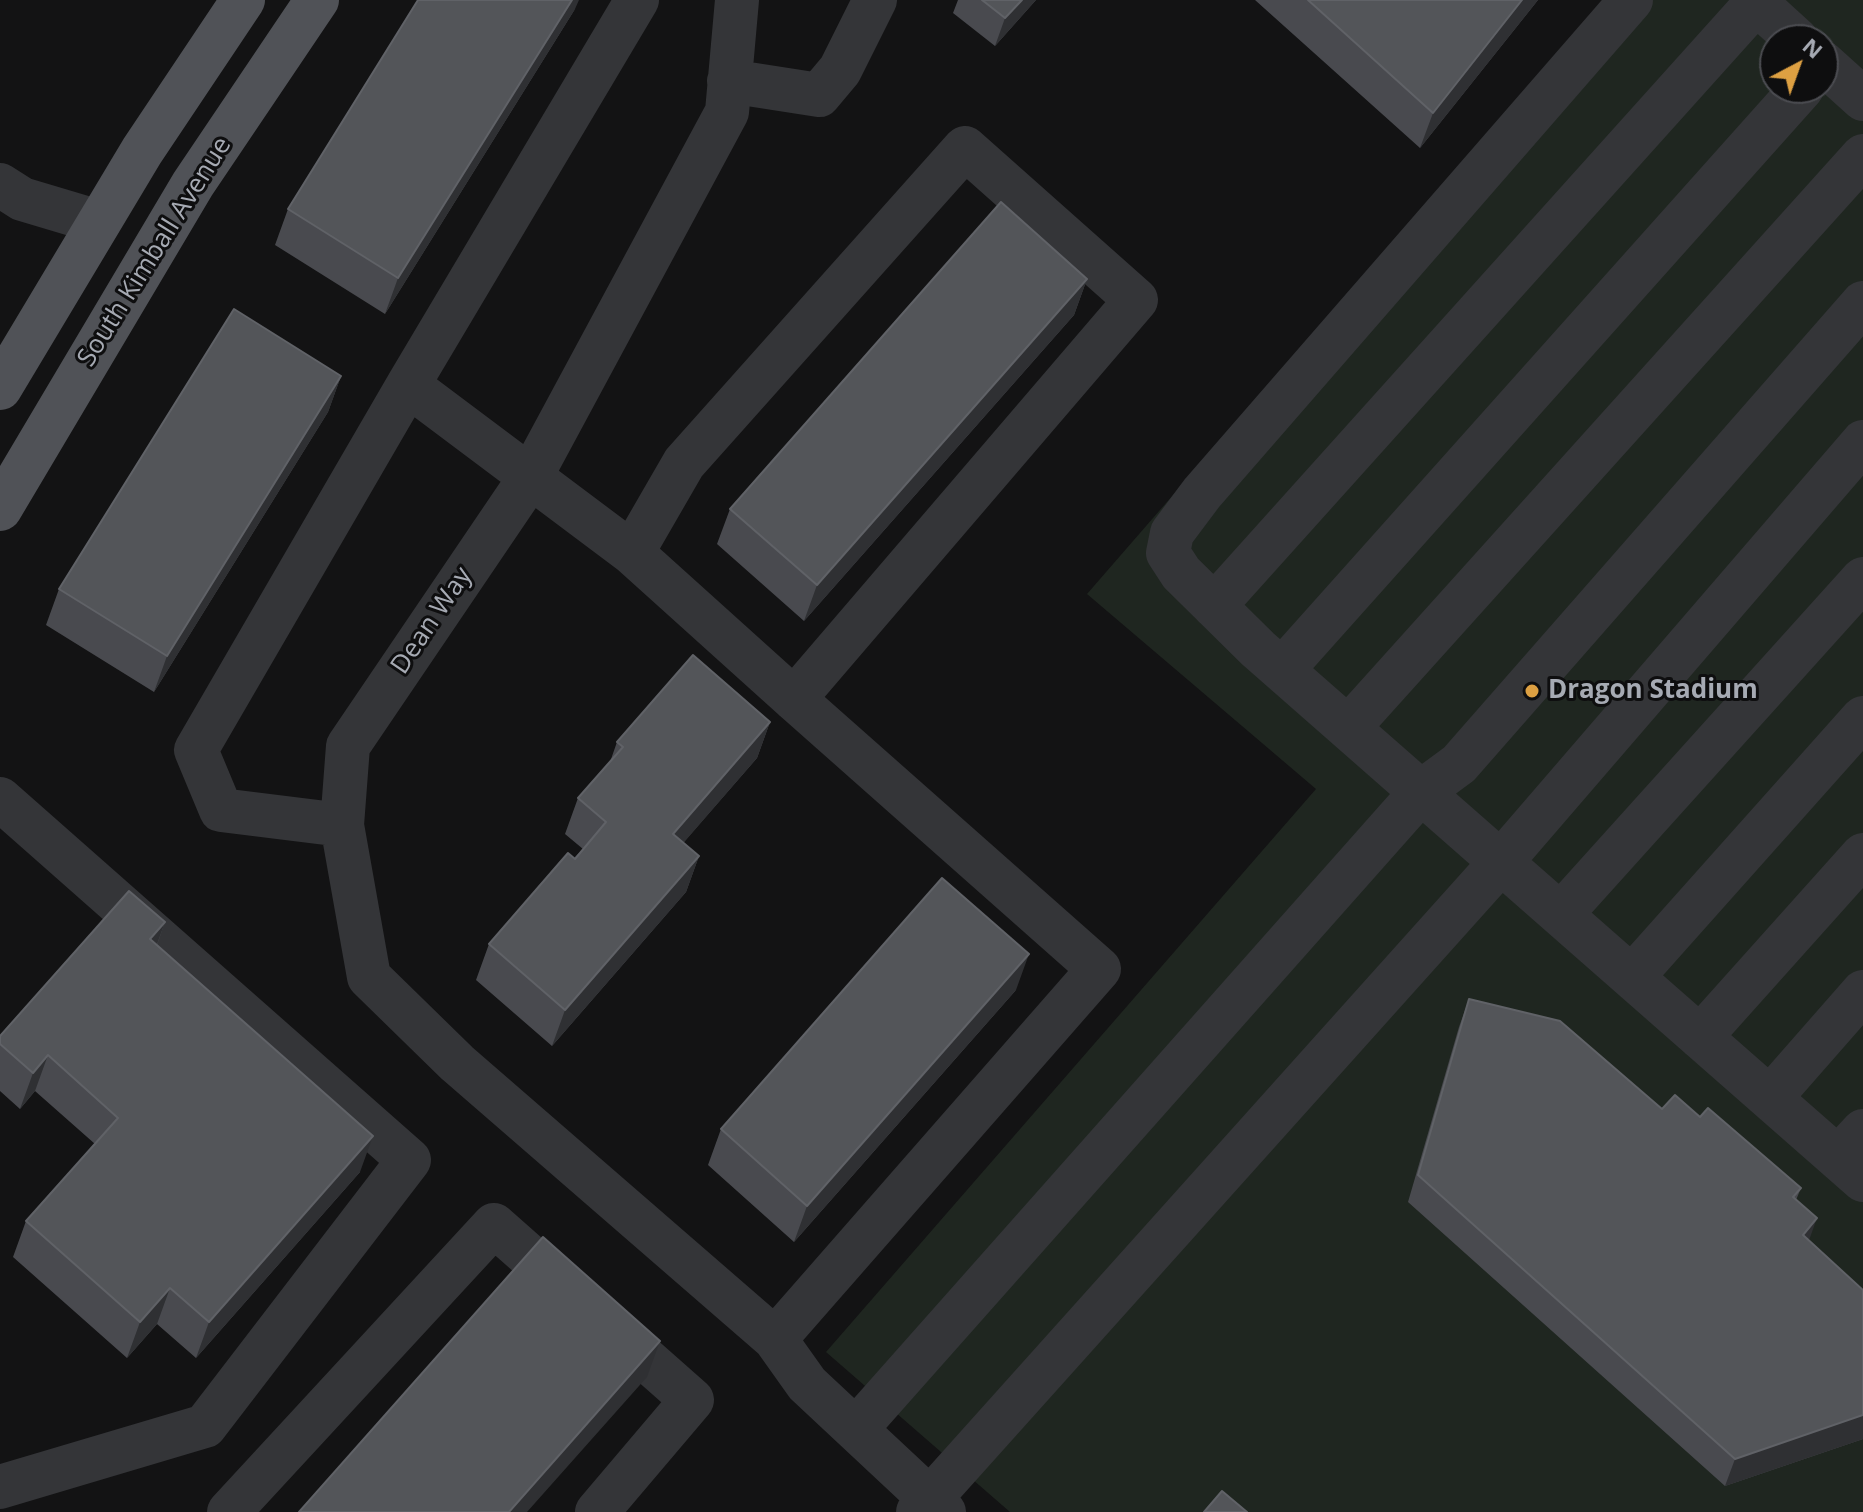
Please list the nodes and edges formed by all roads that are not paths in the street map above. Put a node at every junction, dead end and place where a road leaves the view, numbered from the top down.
1 (243, 0) edge
2 (317, 0) edge
3 (637, 0) edge
4 (737, 0) edge
5 (875, 0) edge
6 (1631, 0) edge
7 (1754, 1) edge
8 (1779, 24) edge
9 (1839, 78) edge
10 (729, 81) junction
11 (1863, 99) edge
12 (1788, 104) edge
13 (1863, 156) edge
14 (0, 185) edge
15 (99, 222) junction
16 (1863, 303) edge
17 (408, 385) junction
18 (0, 388) edge
19 (1863, 442) edge
20 (531, 476) junction
21 (0, 509) edge
22 (632, 553) junction
23 (1863, 579) edge
24 (1214, 606) junction
25 (1282, 670) junction
26 (794, 699) junction
27 (1863, 718) edge
28 (1348, 728) junction
29 (1421, 792) junction
30 (0, 799) edge
31 (342, 825) junction
32 (1863, 855) edge
33 (1501, 862) junction
34 (1561, 914) junction
35 (1632, 977) junction
36 (1863, 992) edge
37 (1700, 1037) junction
38 (1770, 1098) junction
39 (1855, 1156) edge
40 (775, 1339) junction
41 (856, 1429) junction
42 (0, 1487) edge
43 (931, 1508) edge
44 (229, 1512) edge
45 (597, 1512) edge

1 - 15 main road
2 - 21 main road, South Kimball Avenue
3 - 17 lane
4 - 10 lane, Dean Way
5 - 10 lane
6 - 24 lane
7 - 8 lane
7 - 24 lane
9 - 11 lane
10 - 20 lane, Dean Way
12 - 25 lane
13 - 28 lane
14 - 15 lane
15 - 18 main road
16 - 29 lane
17 - 20 lane
17 - 31 lane
19 - 33 lane
20 - 22 lane
20 - 31 lane, Dean Way
22 - 26 lane
22 - 26 lane
23 - 34 lane
24 - 25 lane
25 - 28 lane
26 - 40 lane
27 - 35 lane
28 - 29 lane
29 - 33 lane
29 - 41 lane
30 - 42 lane
31 - 40 lane, Dean Way
32 - 37 lane
33 - 34 lane
33 - 43 lane
34 - 35 lane
35 - 37 lane
36 - 38 lane
37 - 38 lane
38 - 39 lane
40 - 41 lane, Dean Way
41 - 43 lane, Dean Way
44 - 45 lane

